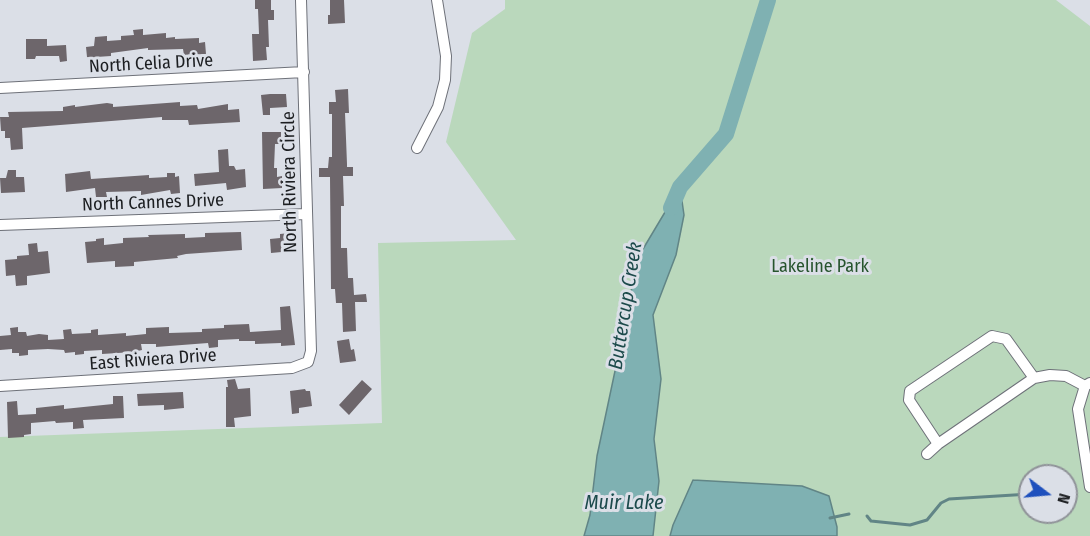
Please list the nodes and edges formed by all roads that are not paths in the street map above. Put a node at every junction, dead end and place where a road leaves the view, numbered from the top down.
1 (301, 0) edge
2 (437, 0) edge
3 (304, 72) junction
4 (0, 88) edge
5 (417, 148) dead end
6 (307, 214) junction
7 (0, 225) edge
8 (308, 362) joint
9 (1034, 378) junction
10 (1087, 385) edge
11 (0, 386) edge
12 (938, 444) junction
13 (927, 454) dead end
14 (1090, 487) edge

1 - 3 street, North Riviera Circle
2 - 5 street
3 - 4 street, North Celia Drive
3 - 6 street, North Riviera Circle
6 - 7 street, North Cannes Drive
6 - 8 street, North Riviera Circle
8 - 11 street, East Riviera Drive
9 - 10 street
9 - 12 street
9 - 12 street
10 - 14 street
12 - 13 street

